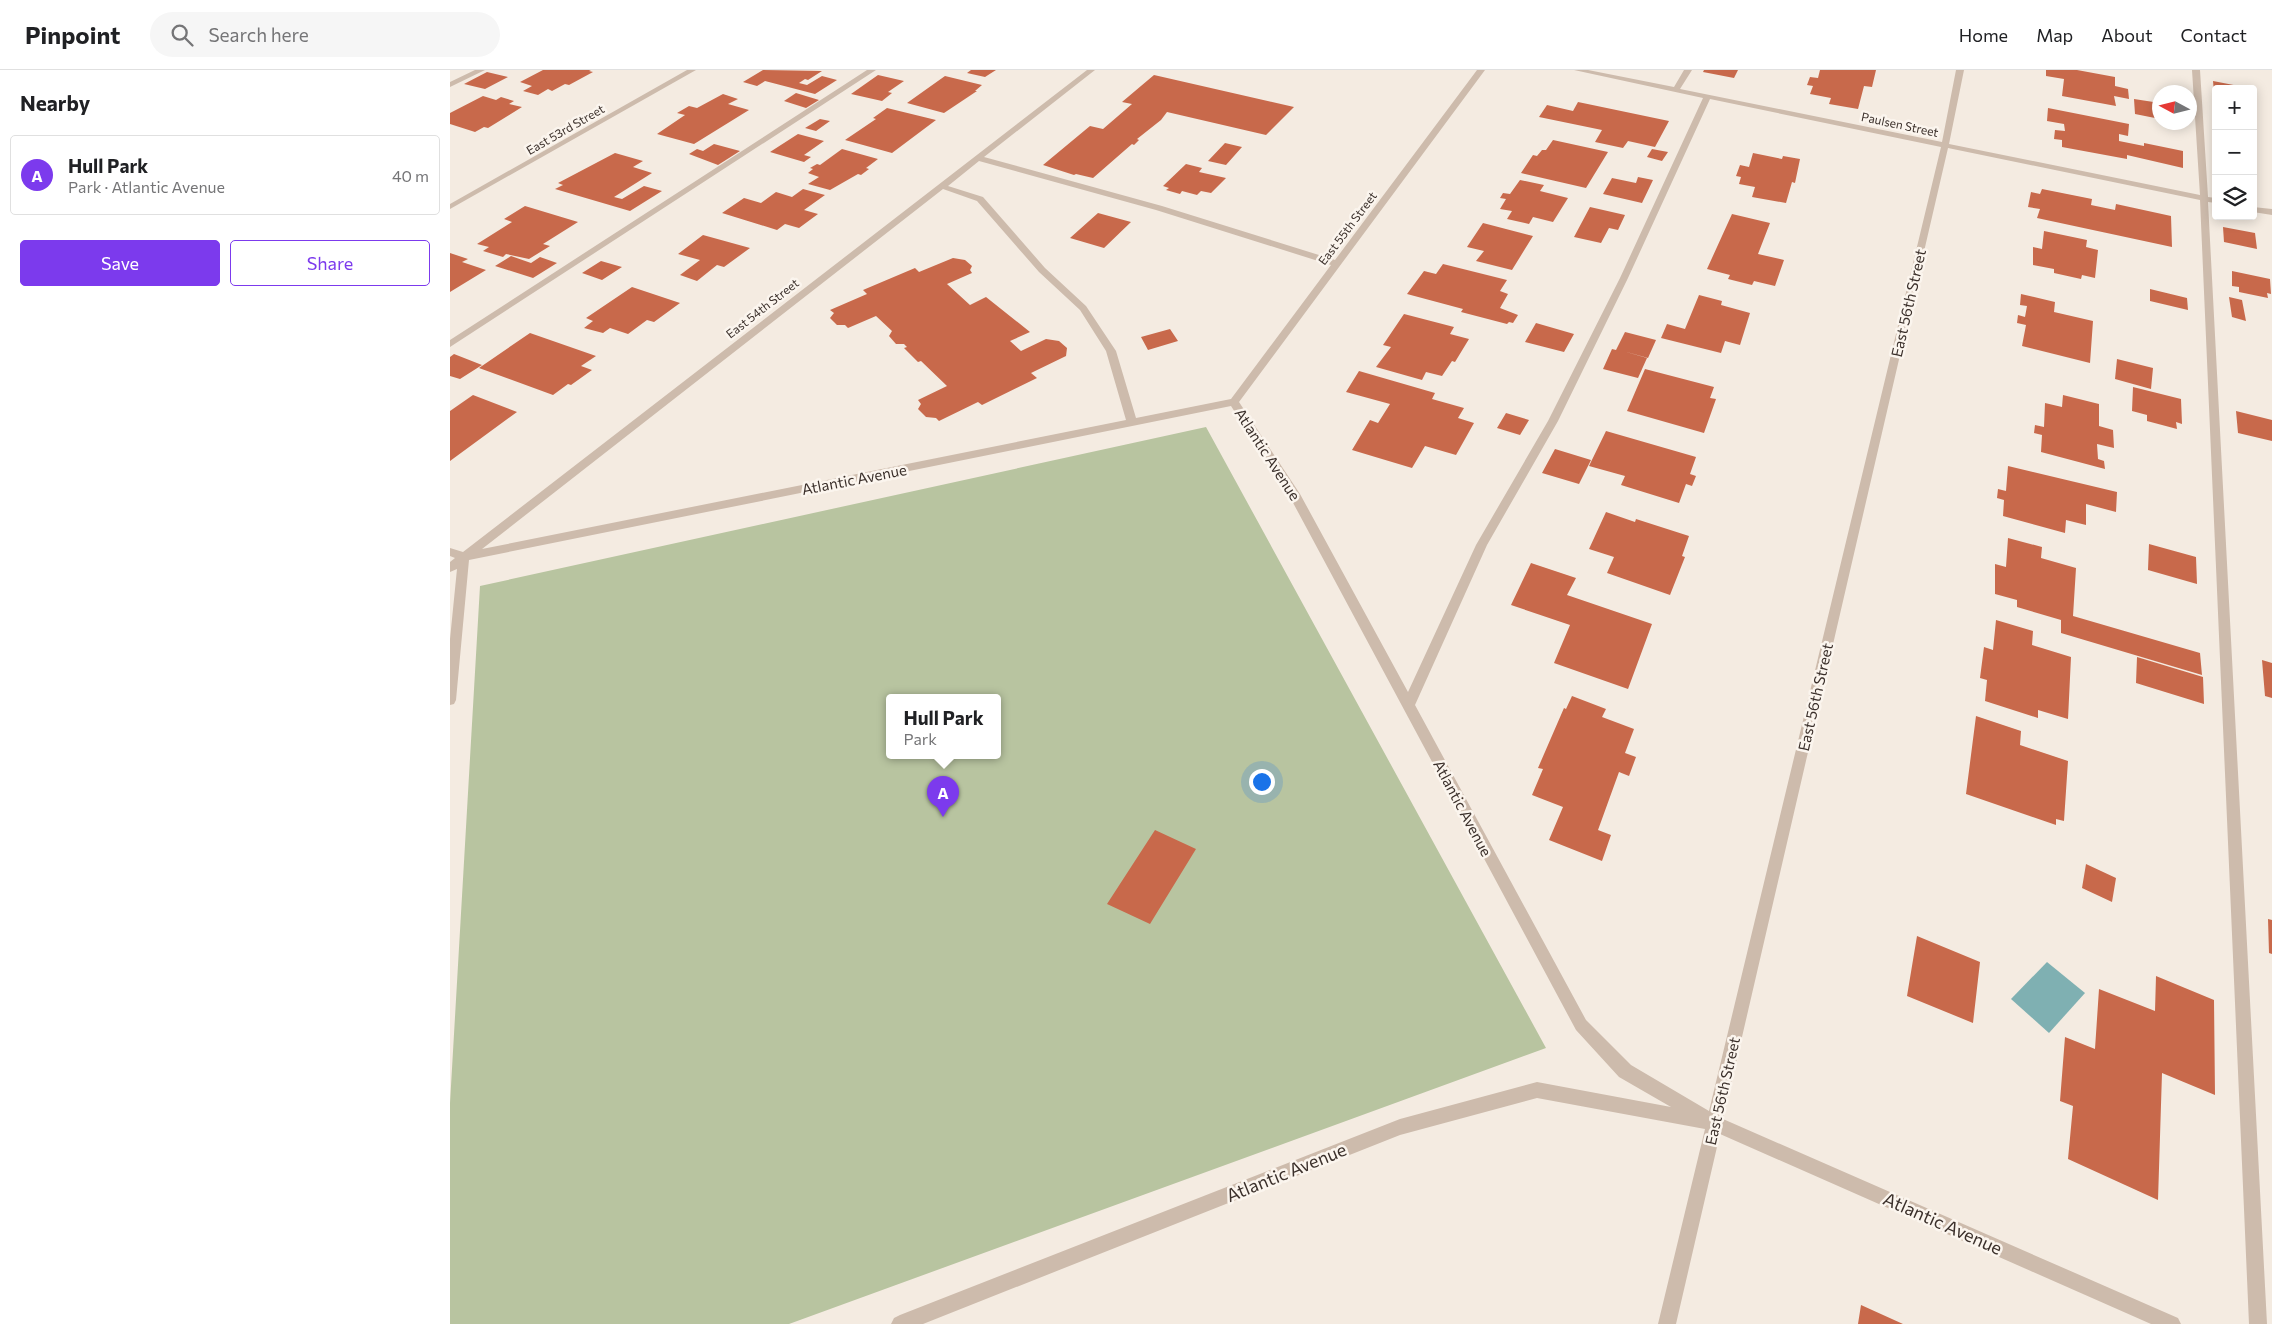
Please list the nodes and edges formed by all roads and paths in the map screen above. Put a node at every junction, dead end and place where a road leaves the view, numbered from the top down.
1 (481, 70) edge
2 (692, 70) edge
3 (872, 70) edge
4 (1091, 70) edge
5 (1481, 70) edge
6 (1578, 70) edge
7 (1688, 70) edge
8 (1960, 70) edge
9 (2196, 70) edge
10 (450, 85) edge
11 (1676, 90) junction
12 (1707, 97) junction
13 (1945, 146) junction
14 (978, 158) junction
15 (941, 186) junction
16 (2210, 200) edge
17 (450, 207) edge
18 (2257, 210) edge
19 (2272, 212) edge
20 (1337, 264) junction
21 (450, 344) edge
22 (1234, 402) junction
23 (1132, 423) junction
24 (450, 552) edge
25 (464, 557) junction
26 (450, 568) edge
27 (450, 700) edge
28 (1408, 706) junction
29 (1714, 1122) junction
30 (900, 1324) edge
31 (1667, 1324) edge
32 (2172, 1324) edge
33 (2258, 1324) edge

1 - 10 street
2 - 17 street, East 53rd Street
3 - 21 street
4 - 14 street, East 54th Street
5 - 20 street, East 55th Street
6 - 11 street, Paulsen Street
7 - 11 street
8 - 13 street, East 56th Street
9 - 16 street
11 - 12 street, Paulsen Street
12 - 13 street, Paulsen Street
12 - 28 street
13 - 16 street, Paulsen Street
13 - 29 street, East 56th Street
14 - 15 street, East 54th Street
14 - 20 street
15 - 23 street
15 - 25 street, East 54th Street
16 - 33 street
18 - 19 street
20 - 22 street, East 55th Street
22 - 23 street, Atlantic Avenue
22 - 28 street, Atlantic Avenue
23 - 25 street, Atlantic Avenue
24 - 25 street
25 - 26 street, East 54th Street
25 - 27 street
28 - 29 street, Atlantic Avenue
29 - 30 street, Atlantic Avenue
29 - 31 street, East 56th Street
29 - 32 street, Atlantic Avenue

